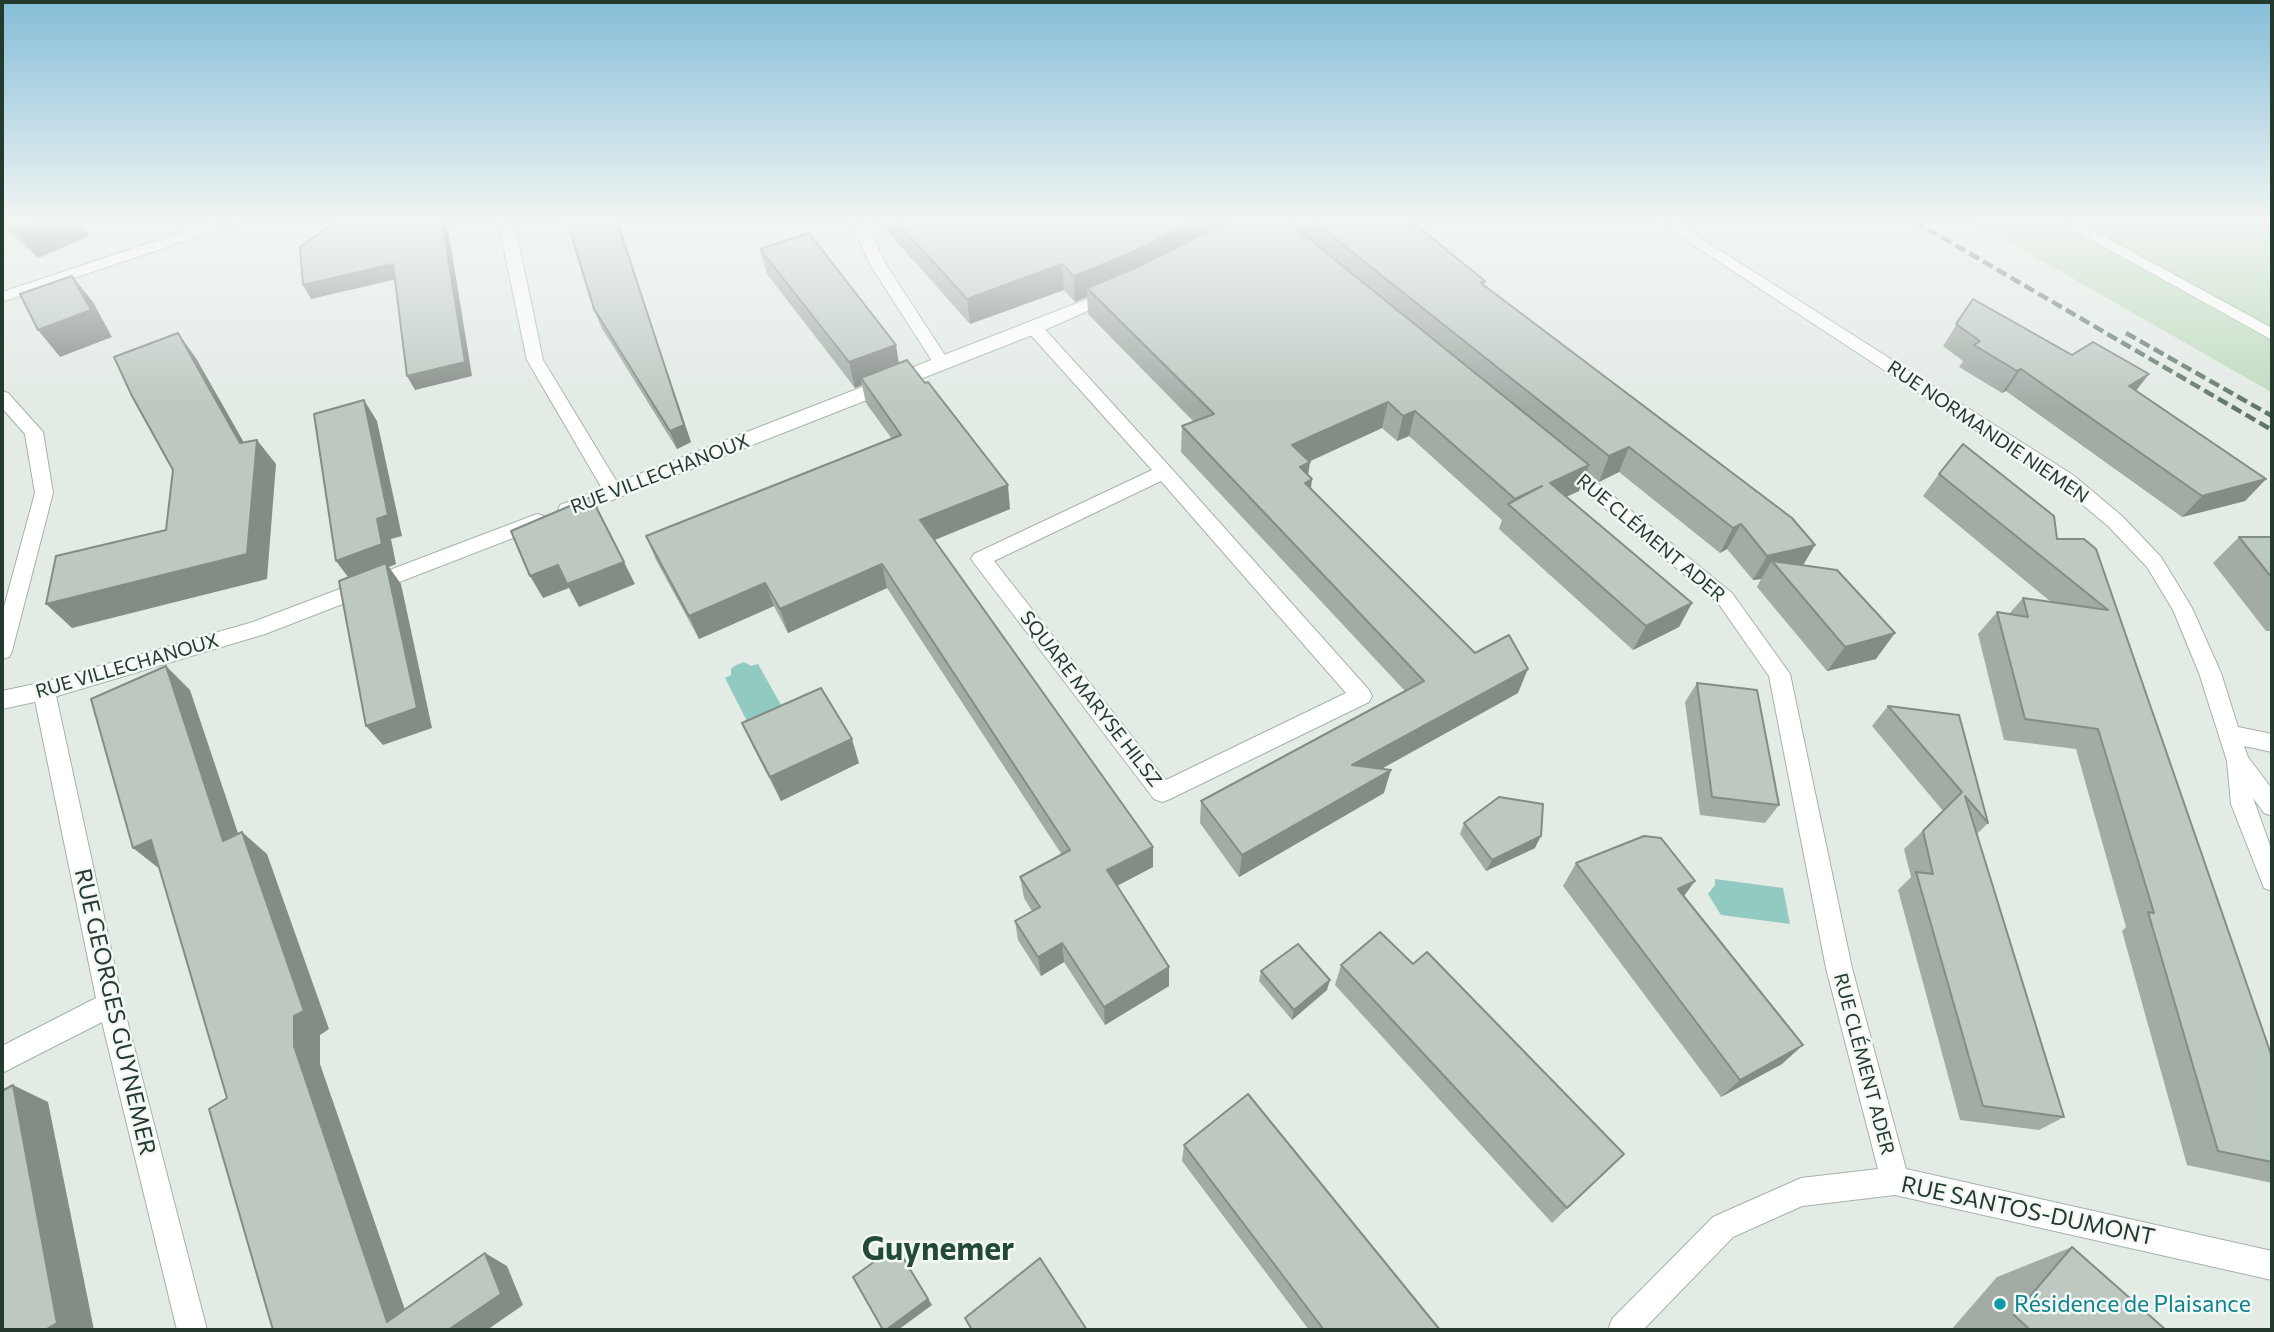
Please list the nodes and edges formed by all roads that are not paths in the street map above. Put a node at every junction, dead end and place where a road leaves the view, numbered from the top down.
1 (44, 283) edge
2 (519, 283) edge
3 (890, 283) edge
4 (1760, 283) edge
5 (2178, 283) edge
6 (1133, 286) edge
7 (2, 297) edge
8 (1034, 328) junction
9 (2272, 335) edge
10 (942, 362) junction
11 (2, 397) edge
12 (1546, 450) edge
13 (1164, 472) junction
14 (614, 492) junction
15 (2, 651) edge
16 (44, 691) junction
17 (2, 700) edge
18 (2230, 734) junction
19 (2272, 743) edge
20 (2238, 761) junction
21 (2272, 806) edge
22 (2272, 880) edge
23 (110, 1004) junction
24 (2, 1060) edge
25 (1895, 1181) junction
26 (2272, 1266) edge
27 (192, 1330) edge
28 (1623, 1330) edge

1 - 7 street
2 - 14 street
3 - 10 street
4 - 18 street, RUE NORMANDIE NIEMEN
5 - 9 street
6 - 8 street, RUE VILLECHANOUX
8 - 10 street, RUE VILLECHANOUX
8 - 13 street, SQUARE MARYSE HILSZ
10 - 14 street, RUE VILLECHANOUX
11 - 15 street
12 - 25 street, RUE CLÉMENT ADER
13 - 13 street, SQUARE MARYSE HILSZ
14 - 16 street, RUE VILLECHANOUX
16 - 17 street, RUE VILLECHANOUX
16 - 23 street, RUE GEORGES GUYNEMER
18 - 19 street
18 - 20 street, RUE NORMANDIE NIEMEN
20 - 21 street, RUE NORMANDIE NIEMEN
20 - 22 street, RUE NORMANDIE NIEMEN
23 - 24 street
23 - 27 street, RUE GEORGES GUYNEMER
25 - 26 street, RUE SANTOS-DUMONT
25 - 28 street, RUE SANTOS-DUMONT

